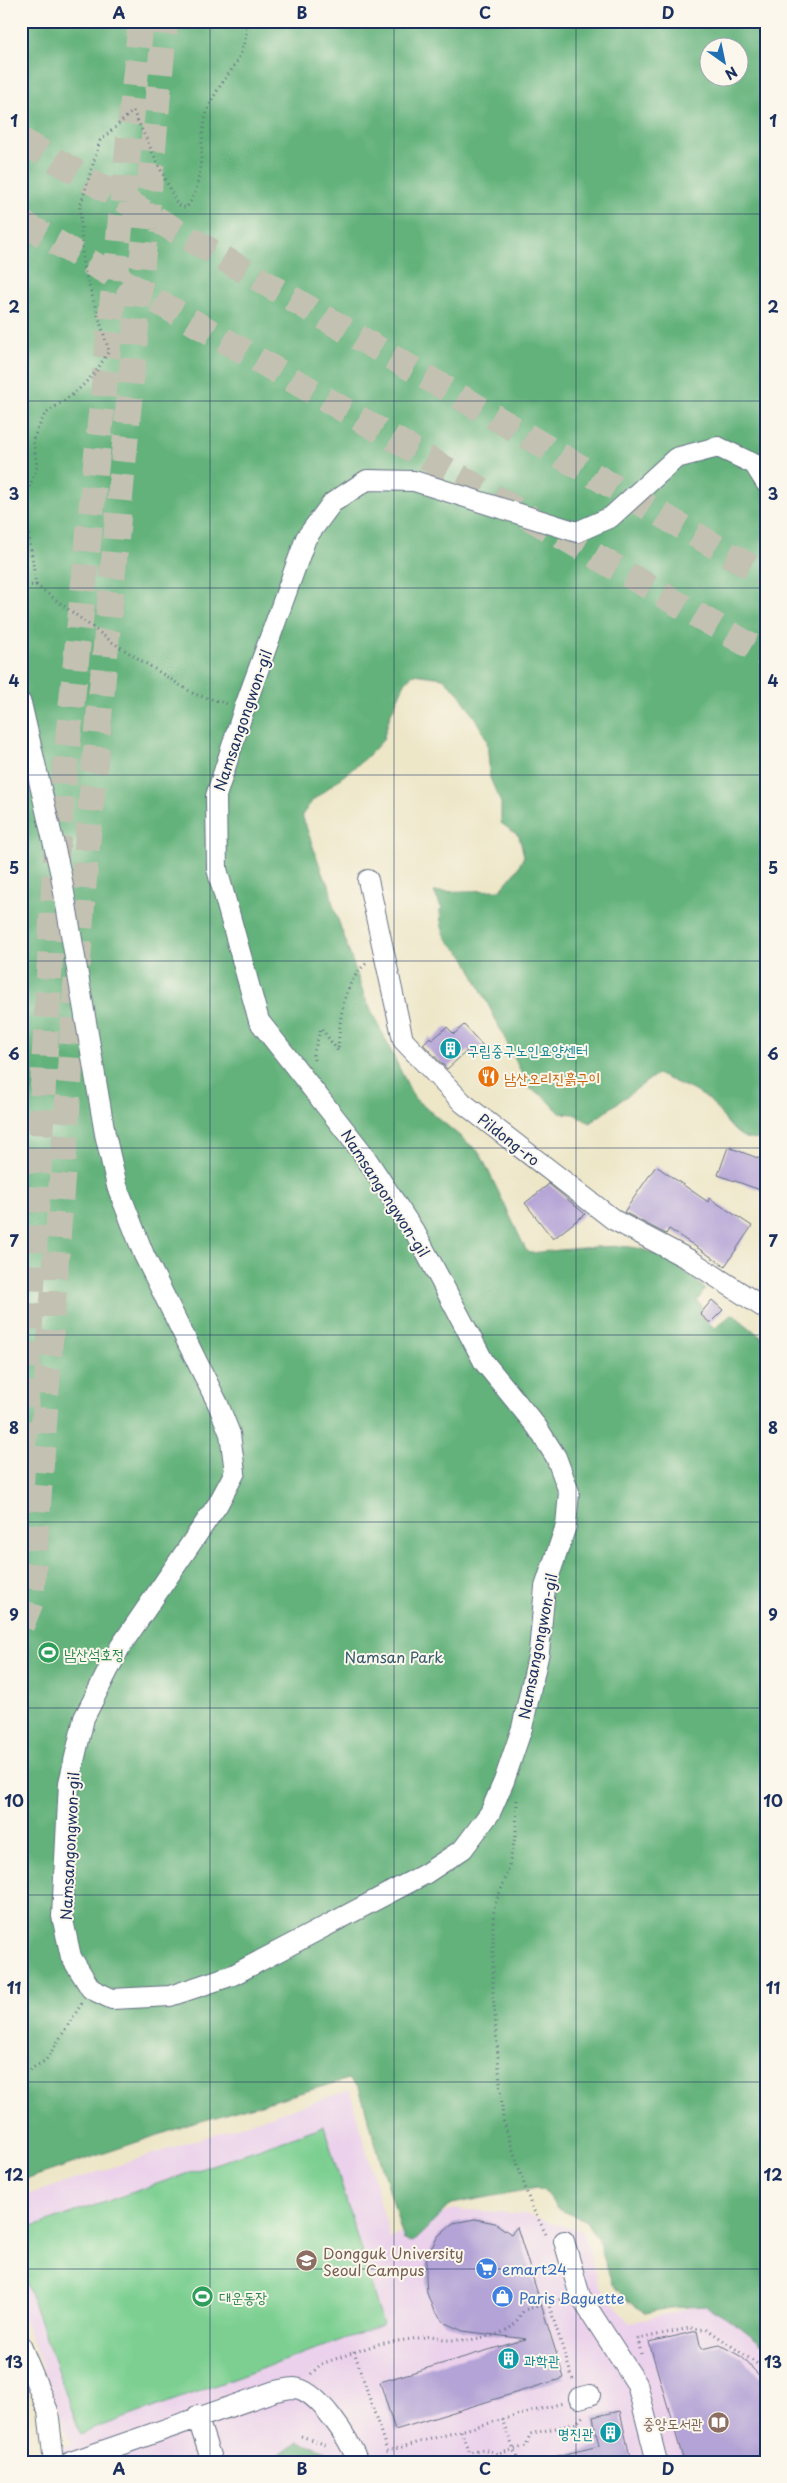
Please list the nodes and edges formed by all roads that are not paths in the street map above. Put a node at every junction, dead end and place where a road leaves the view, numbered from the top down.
1 (766, 483) edge
2 (21, 703) edge
3 (368, 880) dead end
4 (766, 1309) edge
5 (556, 2240) road end
6 (21, 2346) edge
7 (197, 2416) junction
8 (54, 2462) edge
9 (70, 2462) edge
10 (212, 2462) edge
11 (358, 2462) edge
12 (657, 2462) edge

1 - 2 street, Namsangongwon-gil
3 - 4 street, Pildong-ro
5 - 12 street
6 - 8 street
7 - 9 street
7 - 10 street
7 - 11 street

